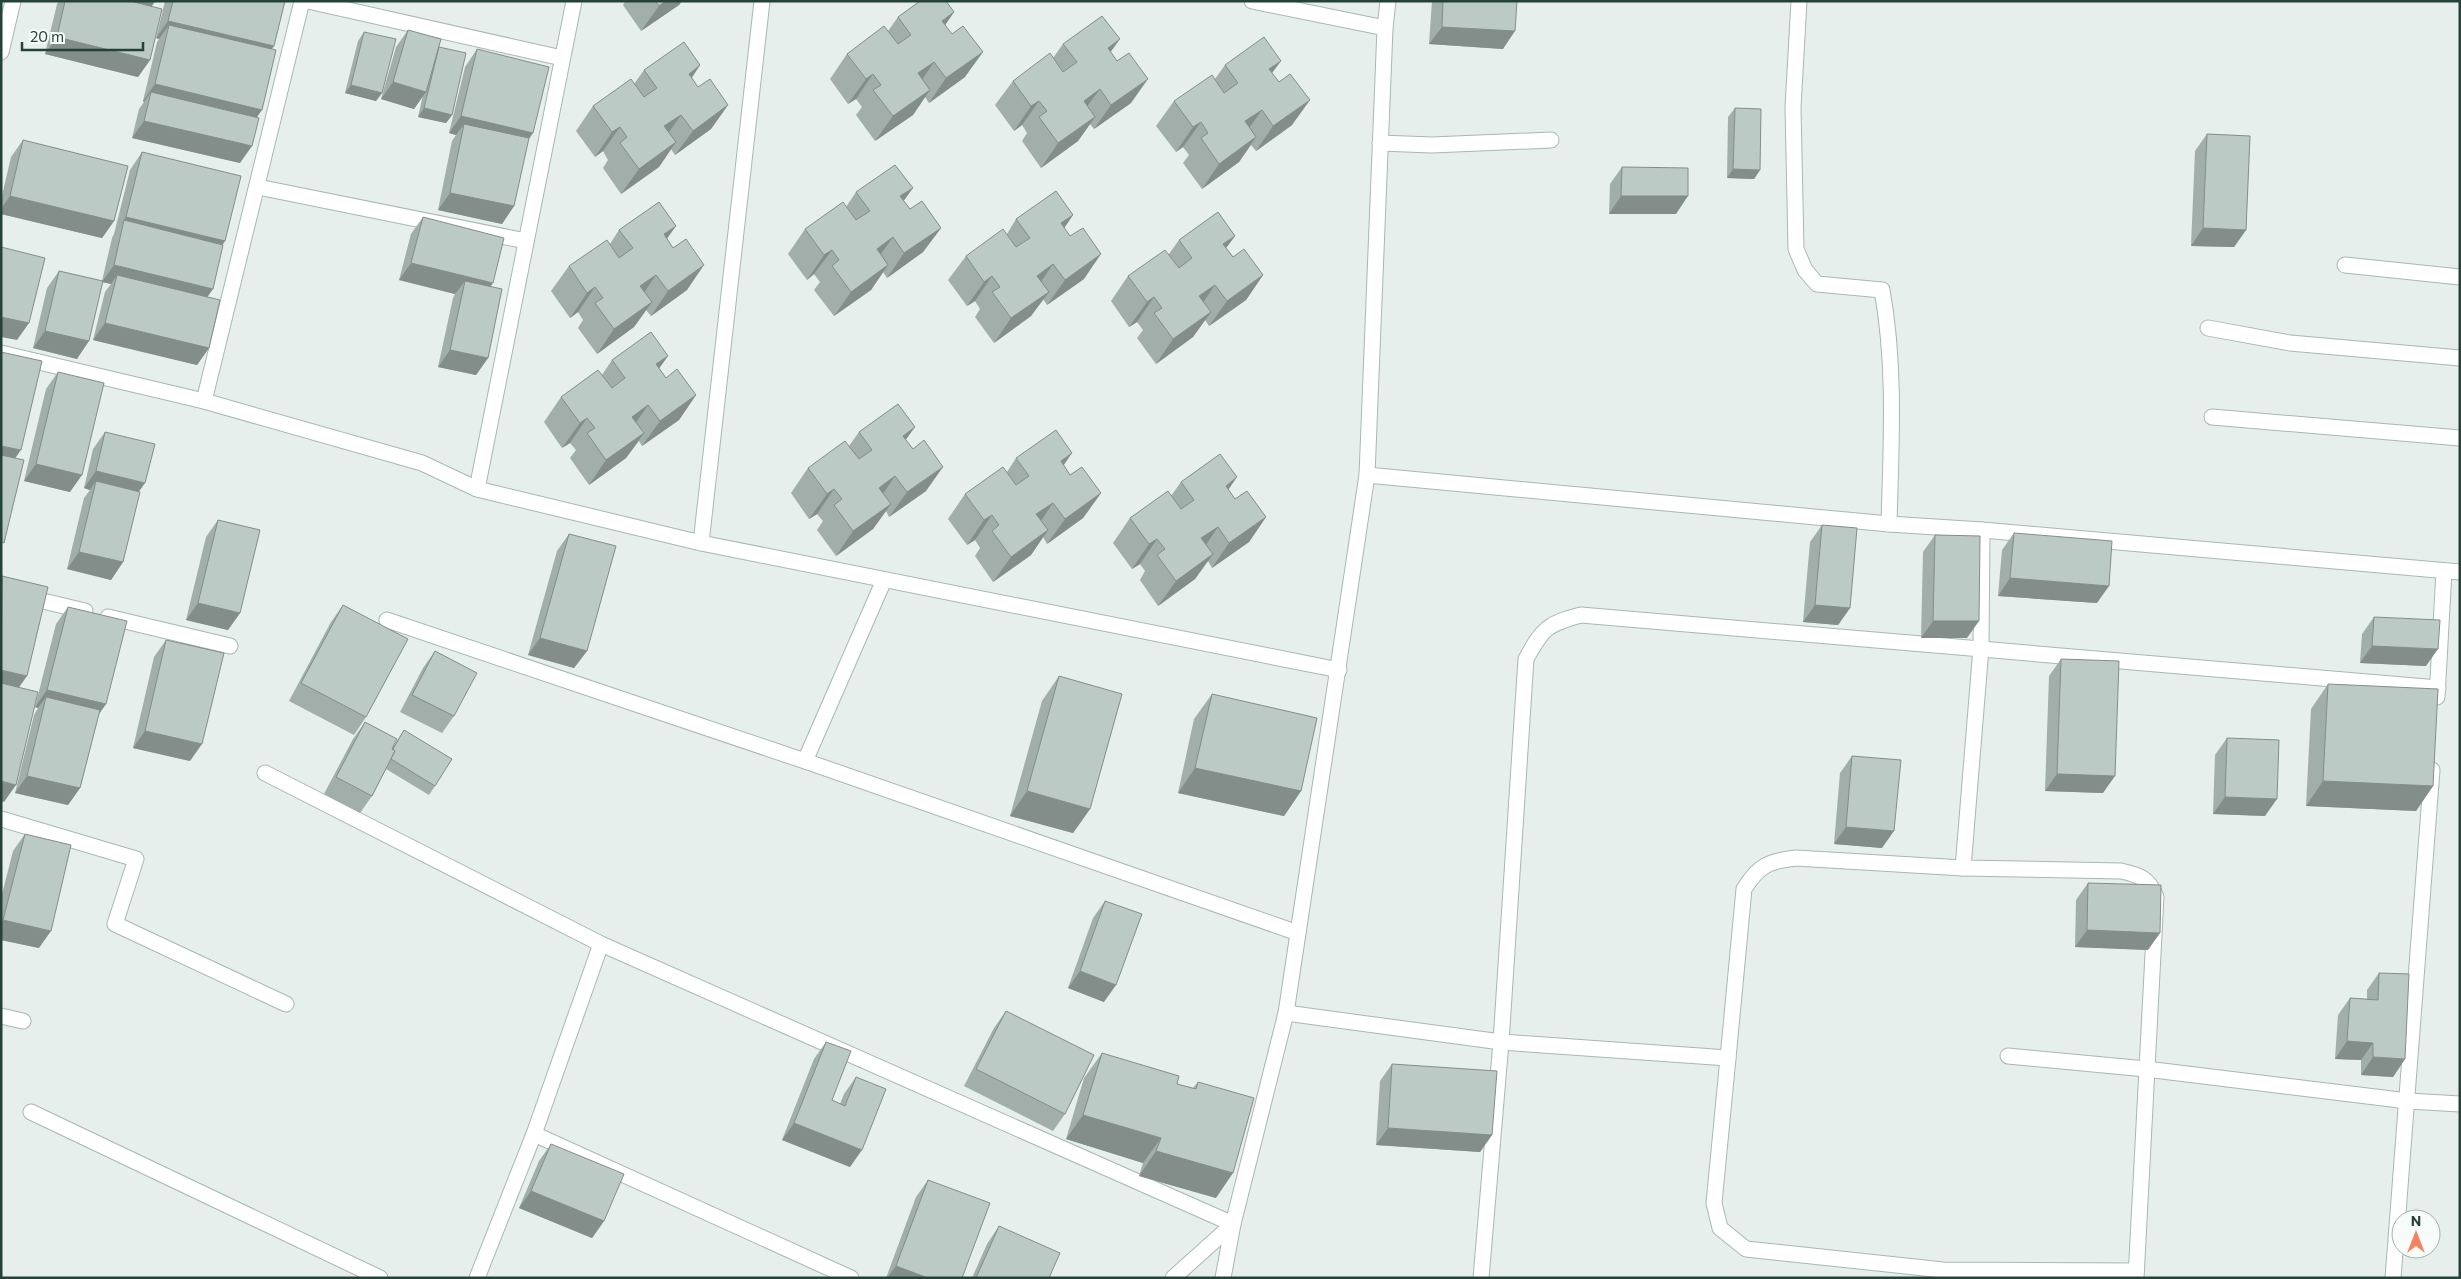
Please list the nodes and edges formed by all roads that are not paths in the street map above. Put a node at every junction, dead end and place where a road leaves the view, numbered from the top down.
1 (13, 1) edge
2 (302, 1) edge
3 (308, 1) edge
4 (574, 1) edge
5 (762, 1) edge
6 (1252, 1) edge
7 (1388, 1) edge
8 (1799, 1) edge
9 (1385, 28) junction
10 (1, 52) edge
11 (562, 58) junction
12 (1551, 140) dead end
13 (1380, 144) junction
14 (258, 187) junction
15 (526, 241) junction
16 (2345, 265) dead end
17 (2460, 277) edge
18 (2208, 328) dead end
19 (1, 353) edge
20 (2460, 358) edge
21 (204, 401) junction
22 (2212, 417) dead end
23 (2460, 438) edge
24 (1367, 475) junction
25 (477, 490) junction
26 (1889, 524) junction
27 (1982, 530) junction
28 (701, 543) junction
29 (2444, 571) junction
30 (2460, 572) edge
31 (884, 580) junction
32 (1, 591) edge
33 (387, 620) dead end
34 (230, 646) dead end
35 (1981, 648) junction
36 (1339, 670) junction
37 (2438, 688) junction
38 (2436, 708) edge
39 (2433, 757) edge
40 (805, 761) junction
41 (265, 773) dead end
42 (1, 819) edge
43 (1963, 868) junction
44 (1298, 933) junction
45 (602, 944) junction
46 (286, 1004) dead end
47 (1286, 1013) junction
48 (1, 1016) edge
49 (23, 1021) dead end
50 (1501, 1042) junction
51 (2008, 1056) dead end
52 (1728, 1058) junction
53 (2146, 1068) junction
54 (2408, 1101) junction
55 (2460, 1104) edge
56 (31, 1112) dead end
57 (534, 1134) junction
58 (1233, 1224) junction
59 (1942, 1274) edge
60 (2136, 1274) edge
61 (380, 1278) edge
62 (478, 1278) edge
63 (851, 1278) edge
64 (1172, 1278) edge
65 (1223, 1278) edge
66 (1481, 1278) edge
67 (2394, 1278) edge

1 - 10 street
2 - 14 street
3 - 11 street
4 - 11 street
5 - 28 street
6 - 9 street
7 - 9 street
8 - 26 street
9 - 13 street
11 - 15 street
12 - 13 street
13 - 24 street
14 - 15 street
14 - 21 street
15 - 25 street
16 - 17 street
18 - 20 street
19 - 21 street
21 - 25 street
22 - 23 street
24 - 26 street
24 - 36 street
25 - 28 street
26 - 27 street
27 - 29 street
27 - 35 street
28 - 31 street
29 - 30 street
29 - 37 street
31 - 36 street
31 - 40 street
32 - 34 street
33 - 40 street
35 - 37 street
35 - 43 street
35 - 50 street
36 - 44 street
37 - 38 street
39 - 54 street
40 - 44 street
41 - 45 street
42 - 46 street
43 - 52 street
43 - 53 street
44 - 47 street
45 - 57 street
45 - 58 street
47 - 50 street
47 - 58 street
48 - 49 street
50 - 52 street
50 - 66 street
51 - 53 street
52 - 59 street
53 - 54 street
53 - 60 street
54 - 55 street
54 - 67 street
56 - 61 street
57 - 62 street
57 - 63 street
58 - 64 street
58 - 65 street
59 - 60 street

